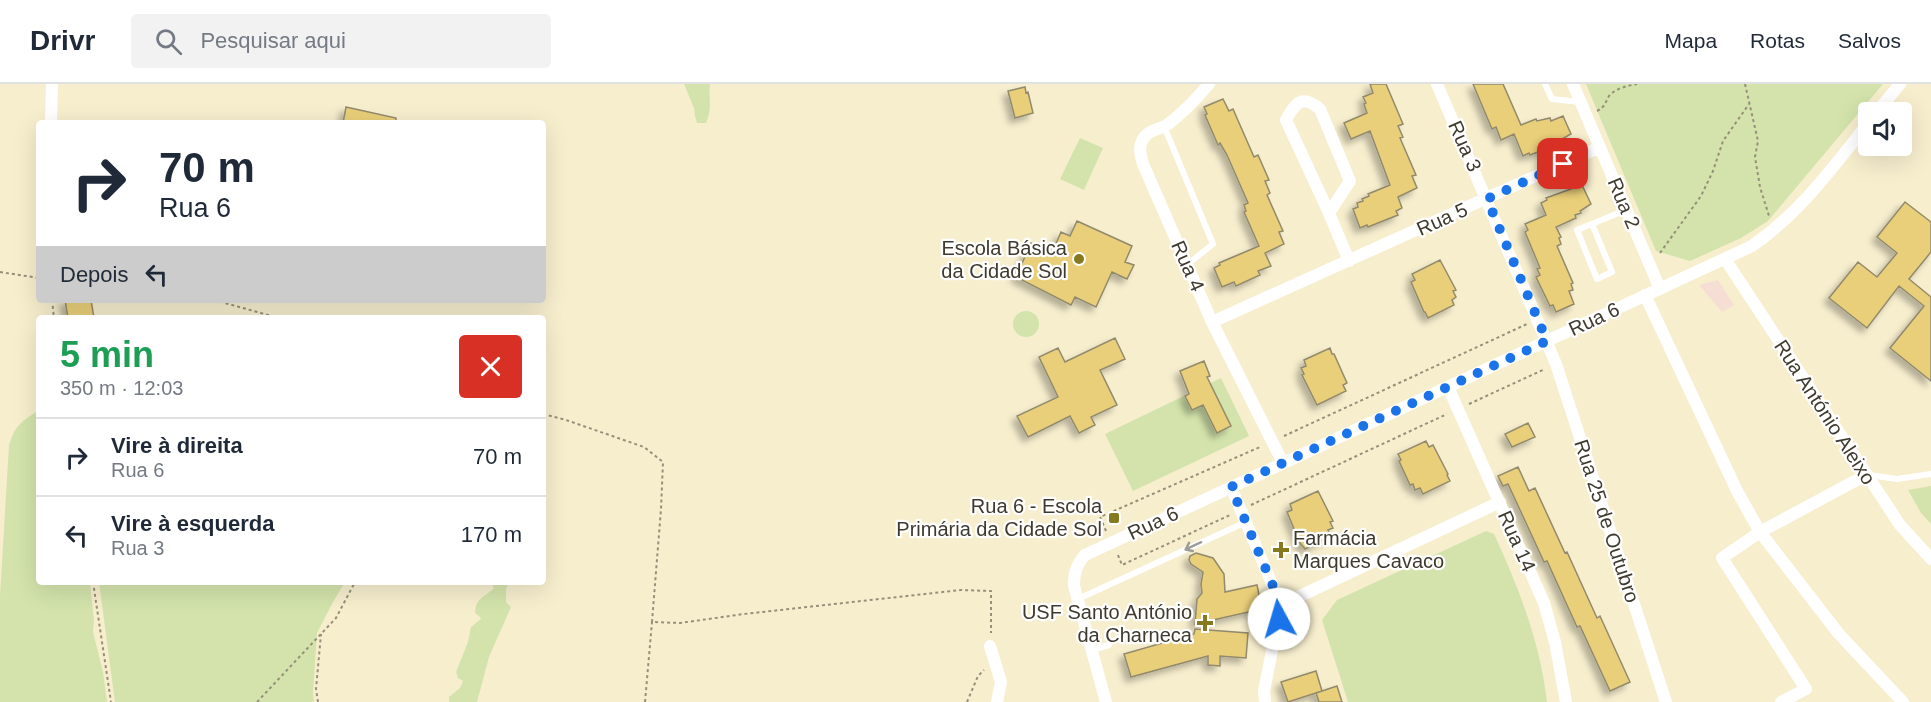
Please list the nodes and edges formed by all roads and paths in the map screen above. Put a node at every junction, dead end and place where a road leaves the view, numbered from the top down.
1 (52, 84) edge
2 (1437, 84) edge
3 (1545, 84) edge
4 (1574, 84) edge
5 (1637, 84) edge
6 (1745, 84) edge
7 (1900, 84) edge
8 (1210, 86) edge
9 (1581, 102) junction
10 (1885, 102) edge
11 (1749, 104) junction
12 (1588, 117) junction
13 (51, 120) edge
14 (1164, 126) junction
15 (1858, 136) edge
16 (1600, 147) junction
17 (1487, 199) junction
18 (1626, 210) junction
19 (1329, 213) junction
20 (1592, 224) junction
21 (1778, 227) junction
22 (1660, 253) dead end
23 (1725, 259) junction
24 (1348, 261) junction
25 (1187, 264) junction
26 (0, 272) edge
27 (36, 278) edge
28 (1660, 289) junction
29 (1645, 295) junction
30 (225, 303) edge
31 (268, 315) edge
32 (1212, 322) junction
33 (1531, 322) dead end
34 (1547, 341) junction
35 (1550, 367) dead end
36 (1448, 387) junction
37 (1464, 406) dead end
38 (1452, 412) dead end
39 (546, 415) edge
40 (1278, 439) dead end
41 (1266, 444) dead end
42 (1283, 463) junction
43 (1866, 474) junction
44 (1931, 474) edge
45 (1231, 487) junction
46 (1500, 502) junction
47 (1245, 508) dead end
48 (1238, 511) dead end
49 (1246, 522) junction
50 (1760, 532) junction
51 (1112, 542) junction
52 (1931, 560) edge
53 (93, 585) edge
54 (353, 585) edge
55 (1077, 599) junction
56 (1281, 605) junction
57 (652, 622) junction
58 (321, 634) junction
59 (1109, 645) dead end
60 (990, 646) junction
61 (1091, 650) junction
62 (111, 702) edge
63 (257, 702) edge
64 (318, 702) edge
65 (645, 702) edge
66 (967, 702) edge
67 (997, 702) edge
68 (1106, 702) edge
69 (1265, 702) edge
70 (1566, 702) edge
71 (1666, 702) edge
72 (1781, 702) edge
73 (1903, 702) edge

1 - 13 street
2 - 17 street, Rua 3
3 - 9 lane
4 - 9 street, Rua 2
5 - 12 path
6 - 11 path
7 - 10 street
8 - 14 street, Rua 4
9 - 12 street, Rua 2
11 - 21 path
11 - 22 path
12 - 16 street, Rua 2
14 - 25 street, Rua 4
14 - 25 lane
15 - 21 street, Rua 6
16 - 17 street, Rua 5
16 - 18 street, Rua 2
17 - 24 street, Rua 5
17 - 34 street, Rua 3
18 - 20 lane
18 - 28 street, Rua 2
19 - 19 street
19 - 24 street
20 - 20 lane
21 - 23 street, Rua 6
23 - 28 street, Rua 6
23 - 43 street, Rua António Aleixo
24 - 32 street, Rua 5
25 - 32 street, Rua 4
26 - 27 path
28 - 29 street, Rua 6
29 - 34 street, Rua 6
29 - 50 street
30 - 31 path
32 - 42 street, Rua 4
33 - 40 path
34 - 36 street, Rua 6
34 - 71 street, Rua 25 de Outubro
35 - 37 path
36 - 42 street, Rua 6
36 - 46 street, Rua 14
38 - 47 path
39 - 57 path
41 - 51 path
42 - 45 street, Rua 6
43 - 44 lane
43 - 50 street
43 - 52 street, Rua António Aleixo
45 - 49 street
45 - 51 street, Rua 6
46 - 56 street
46 - 70 street, Rua 14
48 - 51 path
49 -> 55 lane
49 - 56 street
50 - 72 street
50 - 73 street
51 - 55 street, Rua 6
53 - 62 path
54 - 58 path
55 - 61 street
56 - 69 street
57 - 60 path
57 - 65 path
58 - 63 path
58 - 64 path
59 - 61 lane
60 - 66 path
60 - 67 street
61 - 68 street

